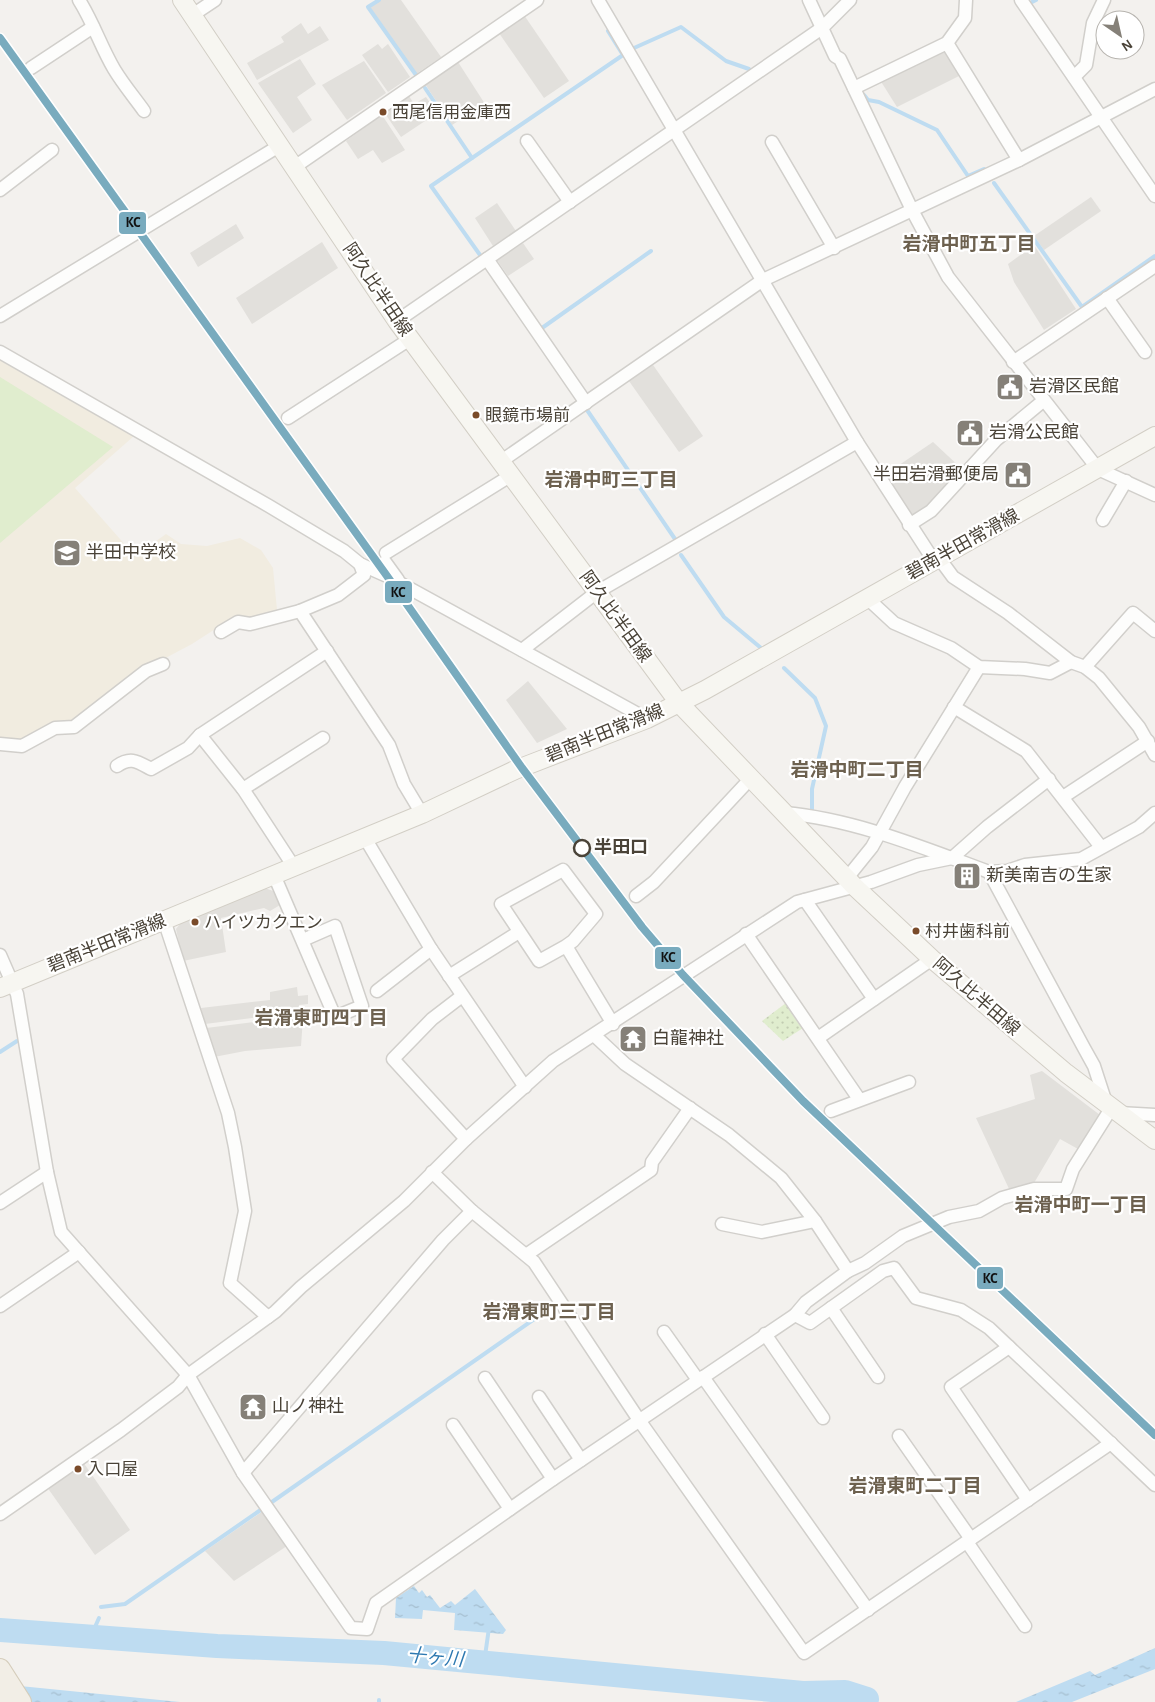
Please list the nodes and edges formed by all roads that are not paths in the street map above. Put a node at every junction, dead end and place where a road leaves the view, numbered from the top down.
1 (79, 0) edge
2 (182, 0) edge
3 (215, 0) edge
4 (537, 0) edge
5 (598, 0) edge
6 (809, 0) edge
7 (850, 0) edge
8 (966, 0) edge
9 (1020, 0) edge
10 (1104, 0) edge
11 (191, 16) junction
12 (93, 27) junction
13 (822, 28) junction
14 (947, 43) junction
15 (31, 68) dead end
16 (1074, 78) junction
17 (854, 88) junction
18 (1155, 89) edge
19 (144, 111) dead end
20 (1100, 117) junction
21 (674, 130) junction
22 (527, 141) dead end
23 (772, 142) dead end
24 (279, 146) junction
25 (52, 150) dead end
26 (1019, 160) junction
27 (293, 168) junction
28 (0, 190) edge
29 (1155, 196) edge
30 (570, 202) junction
31 (913, 212) junction
32 (834, 248) junction
33 (487, 259) junction
34 (1155, 266) edge
35 (763, 280) junction
36 (1107, 298) junction
37 (0, 316) edge
38 (397, 321) junction
39 (410, 339) junction
40 (0, 352) edge
41 (1145, 352) dead end
42 (1013, 362) junction
43 (1043, 401) junction
44 (586, 403) junction
45 (288, 418) dead end
46 (1155, 436) edge
47 (857, 442) junction
48 (500, 462) junction
49 (1098, 469) junction
50 (510, 476) junction
51 (1126, 481) junction
52 (1155, 496) edge
53 (1103, 520) dead end
54 (910, 526) junction
55 (936, 560) junction
56 (360, 564) junction
57 (399, 582) junction
58 (597, 592) junction
59 (867, 598) junction
60 (300, 611) junction
61 (1155, 631) edge
62 (221, 632) dead end
63 (522, 650) junction
64 (327, 651) junction
65 (1071, 662) junction
66 (163, 664) dead end
67 (979, 667) junction
68 (1085, 667) junction
69 (678, 704) junction
70 (954, 706) junction
71 (647, 719) junction
72 (200, 735) junction
73 (323, 738) dead end
74 (1148, 741) junction
75 (0, 744) edge
76 (1155, 755) edge
77 (118, 766) dead end
78 (752, 777) junction
79 (1048, 779) junction
80 (243, 789) junction
81 (1063, 797) junction
82 (1155, 812) edge
83 (784, 813) junction
84 (422, 814) junction
85 (879, 834) junction
86 (365, 838) junction
87 (1101, 847) junction
88 (952, 858) junction
89 (294, 867) junction
90 (989, 872) junction
91 (274, 875) junction
92 (850, 882) junction
93 (636, 896) dead end
94 (805, 900) junction
95 (164, 920) junction
96 (519, 932) junction
97 (746, 934) junction
98 (303, 940) junction
99 (566, 946) junction
100 (431, 949) junction
101 (0, 955) edge
102 (932, 959) junction
103 (449, 976) junction
104 (6, 985) edge
105 (377, 991) dead end
106 (462, 996) junction
107 (874, 999) junction
108 (613, 1024) junction
109 (594, 1035) junction
110 (818, 1038) junction
111 (909, 1082) dead end
112 (524, 1087) junction
113 (859, 1099) junction
114 (690, 1108) junction
115 (1112, 1108) junction
116 (831, 1111) dead end
117 (1155, 1115) edge
118 (466, 1139) junction
119 (1155, 1140) edge
120 (48, 1172) junction
121 (432, 1172) junction
122 (0, 1203) edge
123 (472, 1211) junction
124 (816, 1221) junction
125 (722, 1224) dead end
126 (79, 1252) junction
127 (526, 1255) junction
128 (848, 1271) junction
129 (0, 1306) edge
130 (831, 1308) junction
131 (795, 1315) junction
132 (268, 1317) junction
133 (664, 1332) dead end
134 (765, 1334) junction
135 (1009, 1347) junction
136 (188, 1375) junction
137 (878, 1377) dead end
138 (485, 1378) dead end
139 (700, 1378) junction
140 (539, 1397) dead end
141 (823, 1418) dead end
142 (639, 1420) junction
143 (453, 1425) dead end
144 (900, 1436) dead end
145 (1111, 1443) junction
146 (581, 1460) junction
147 (243, 1473) junction
148 (553, 1479) junction
149 (1155, 1485) edge
150 (1028, 1500) junction
151 (510, 1509) junction
152 (0, 1514) edge
153 (969, 1540) junction
154 (868, 1610) junction
155 (1024, 1626) dead end
156 (0, 1669) edge
157 (0, 1697) edge
158 (4, 1702) edge
159 (21, 1702) edge

1 - 12 street
2 - 11 main road, 阿久比半田線
3 - 11 street
4 - 27 street
5 - 21 street
6 - 13 street
7 - 13 street
8 - 14 street
9 - 16 street
10 - 16 street
11 - 24 main road, 阿久比半田線
12 - 15 street
12 - 19 street
13 - 17 street
13 - 21 street
14 - 17 street
14 - 26 street
16 - 20 street
17 - 31 street
18 - 20 street
20 - 26 street
20 - 29 street
21 - 30 street
21 - 35 street
22 - 30 street
23 - 32 street
24 - 27 main road, 阿久比半田線
24 - 37 street
25 - 28 street
26 - 31 street
27 - 38 main road, 阿久比半田線
30 - 33 street
31 - 32 street
31 - 42 street
32 - 35 street
33 - 38 street
33 - 44 street
34 - 36 street
35 - 44 street
35 - 47 street
36 - 41 street
36 - 42 street
38 - 39 main road, 阿久比半田線
39 - 45 street
39 - 48 main road, 阿久比半田線
40 - 56 street
42 - 43 street
43 - 49 street
43 - 54 street
44 - 48 street
46 - 49 main road, 碧南半田常滑線
47 - 54 street
47 - 58 street
48 - 50 main road, 阿久比半田線
49 - 51 street
49 - 55 main road, 碧南半田常滑線
50 - 57 street
50 - 58 main road, 阿久比半田線
51 - 52 street
51 - 53 street
54 - 55 street
55 - 59 main road, 碧南半田常滑線
55 - 65 street
56 - 57 street
56 - 60 street
57 - 63 street
58 - 63 street
58 - 69 main road, 阿久比半田線
59 - 67 street
59 - 69 main road, 碧南半田常滑線
60 - 62 street
60 - 64 street
61 - 68 street
63 - 71 street
64 - 72 street
64 - 84 street
65 - 67 street
65 - 68 street
66 - 75 street
67 - 70 street
68 - 74 street
69 - 71 main road, 碧南半田常滑線
69 - 78 main road, 阿久比半田線
70 - 79 street
70 - 85 street
71 - 84 main road, 碧南半田常滑線
72 - 77 street
72 - 80 street
73 - 80 street
74 - 76 street
74 - 81 street
78 - 83 main road, 阿久比半田線
78 - 93 street
79 - 81 street
79 - 88 street
80 - 89 street
81 - 87 street
82 - 87 street
83 - 85 street
83 - 92 main road, 阿久比半田線
84 - 86 main road, 碧南半田常滑線
85 - 88 street
85 - 92 street
86 - 89 main road, 碧南半田常滑線
86 - 100 street
87 - 90 street
88 - 90 street
88 - 92 street
89 - 91 main road, 碧南半田常滑線
90 - 115 street
91 - 95 main road, 碧南半田常滑線
91 - 98 street
92 - 94 street
92 - 102 main road, 阿久比半田線
94 - 97 street
94 - 107 street
95 - 104 main road, 碧南半田常滑線
95 - 132 street
96 - 99 street
96 - 99 street
96 - 103 street
97 - 108 street
97 - 110 street
98 - 98 street
99 - 108 street
100 - 103 street
100 - 105 street
101 - 104 street
102 - 107 street
102 - 115 main road, 阿久比半田線
103 - 106 street
104 - 120 street
106 - 112 street
106 - 118 street
107 - 110 street
108 - 109 street
109 - 112 street
109 - 114 street
110 - 113 street
111 - 113 street
112 - 118 street
113 - 116 street
114 - 124 street
114 - 127 street
115 - 117 street
115 - 119 main road, 阿久比半田線
115 - 128 street
118 - 121 street
120 - 122 street
120 - 126 street
121 - 123 street
121 - 132 street
123 - 127 street
123 - 147 street
124 - 125 street
124 - 128 street
126 - 129 street
126 - 136 street
127 - 142 street
128 - 131 street
130 - 131 street
130 - 135 street
130 - 137 street
131 - 134 street
132 - 136 street
133 - 139 street
134 - 139 street
134 - 141 street
135 - 145 street
135 - 150 street
136 - 147 street
136 - 152 street
138 - 148 street
139 - 142 street
139 - 154 street
140 - 146 street
142 - 146 street
142 - 154 street
143 - 151 street
144 - 153 street
145 - 149 street
145 - 150 street
146 - 148 street
147 - 151 street
148 - 151 street
150 - 153 street
153 - 154 street
153 - 155 street
156 - 159 main road
157 - 158 main road

